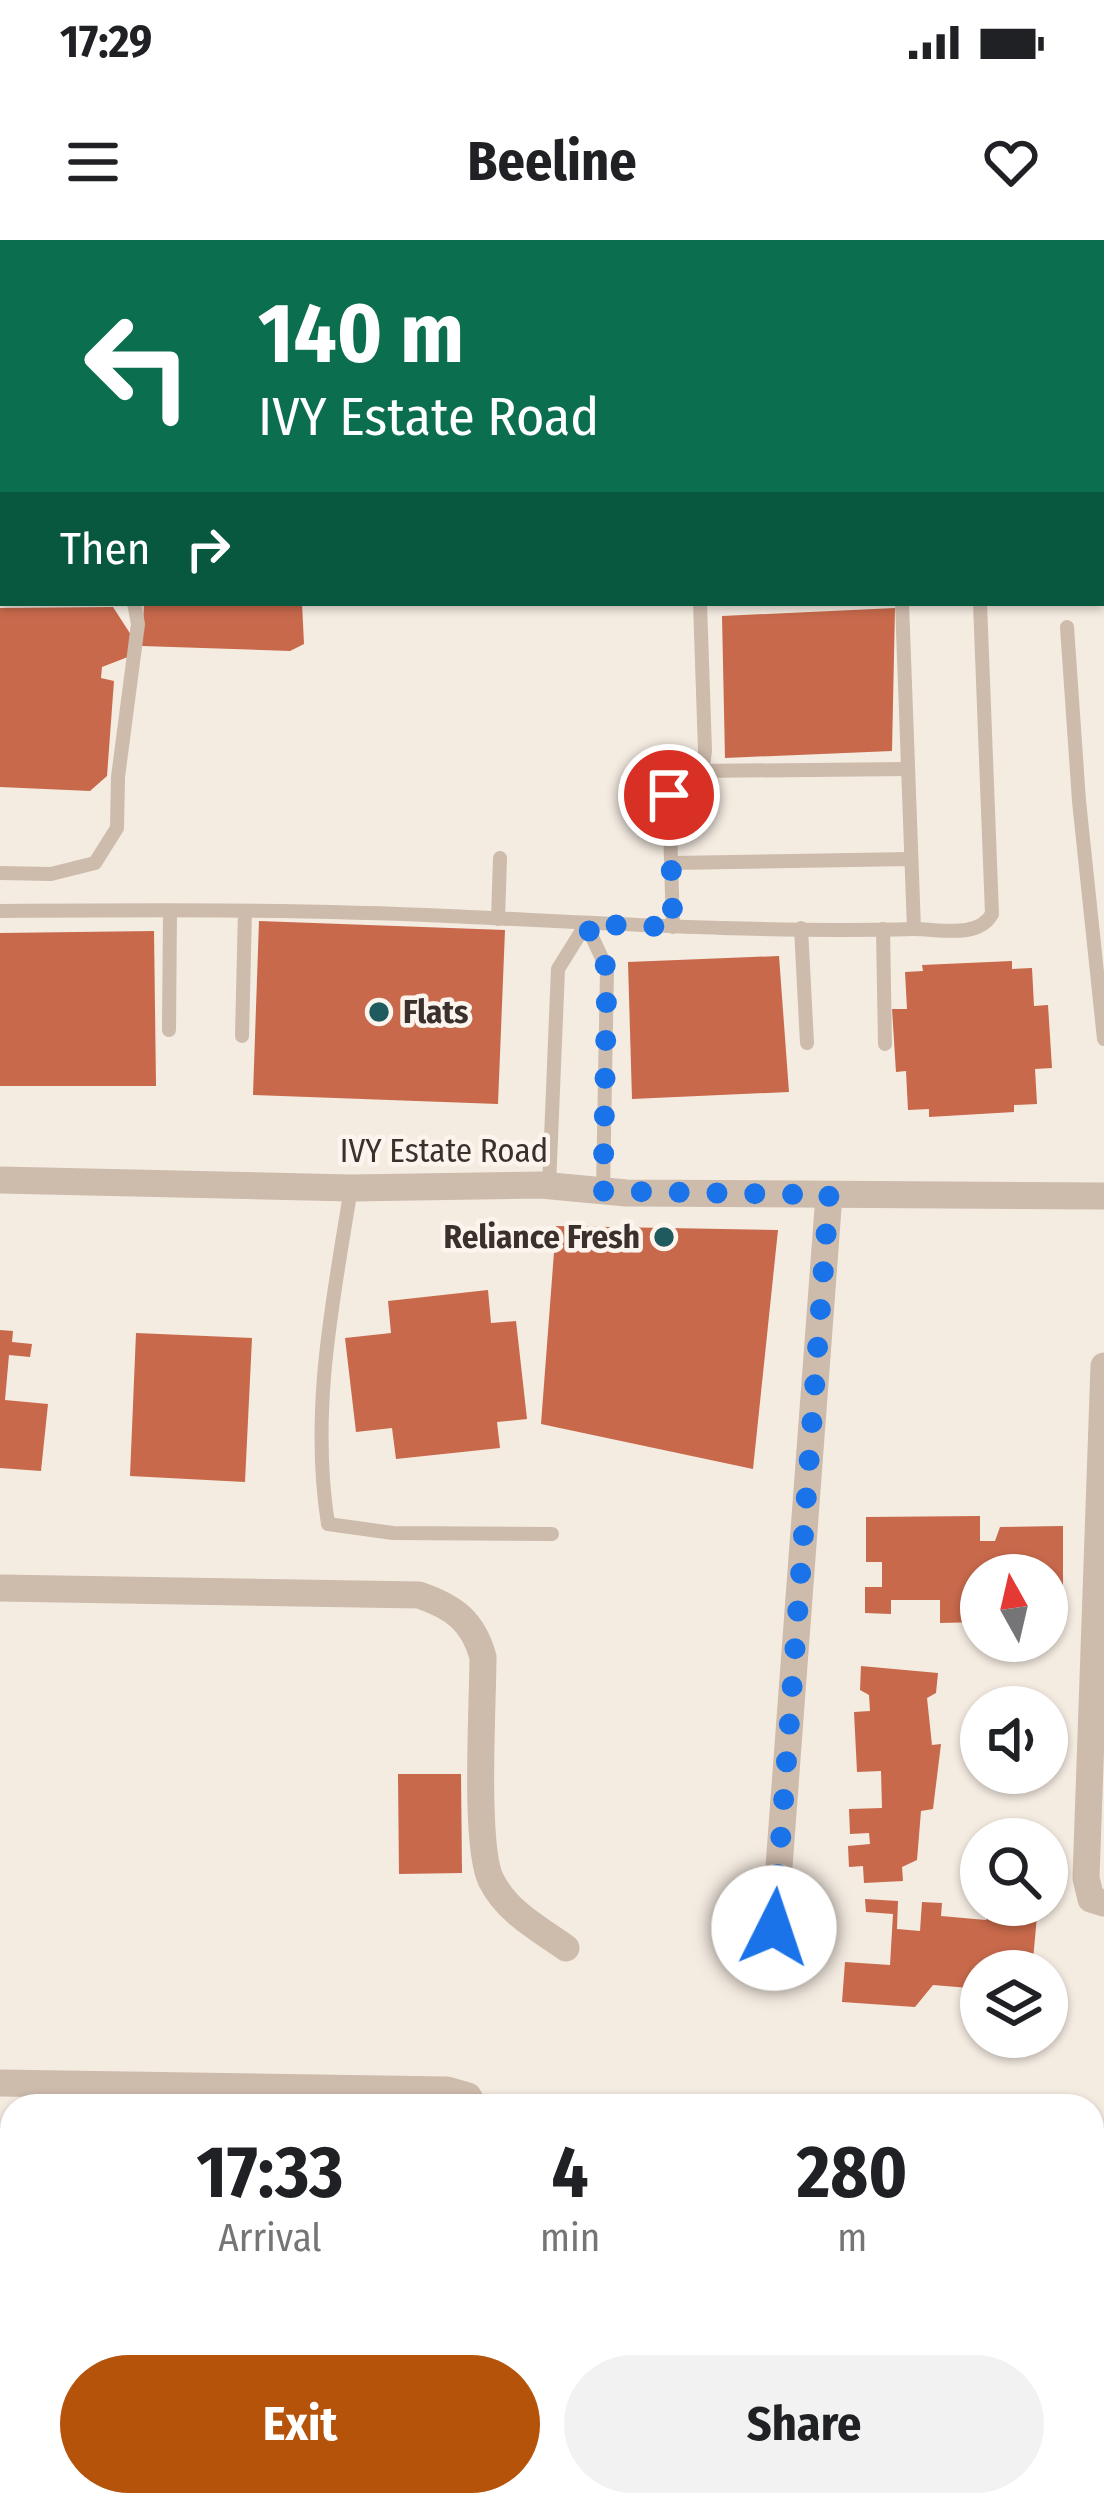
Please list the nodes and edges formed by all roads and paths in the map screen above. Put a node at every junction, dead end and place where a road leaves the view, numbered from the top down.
1 (135, 606) edge
2 (700, 606) edge
3 (902, 606) edge
4 (980, 606) edge
5 (1067, 627) dead end
6 (908, 769) junction
7 (696, 772) junction
8 (500, 858) dead end
9 (911, 860) junction
10 (671, 863) junction
11 (0, 873) edge
12 (0, 911) edge
13 (170, 911) junction
14 (245, 911) junction
15 (498, 919) junction
16 (586, 924) junction
17 (673, 927) junction
18 (801, 928) junction
19 (914, 928) junction
20 (884, 929) junction
21 (169, 1030) dead end
22 (242, 1036) dead end
23 (1104, 1039) edge
24 (807, 1042) dead end
25 (886, 1044) dead end
26 (0, 1180) edge
27 (549, 1186) junction
28 (351, 1188) junction
29 (603, 1191) junction
30 (829, 1195) junction
31 (1104, 1196) edge
32 (1104, 1366) edge
33 (552, 1534) dead end
34 (1100, 1558) edge
35 (0, 1588) edge
36 (1104, 1903) edge
37 (566, 1948) dead end
38 (771, 1974) dead end
39 (0, 2083) edge
40 (139, 2094) edge
41 (378, 2094) edge
42 (461, 2094) edge

1 - 11 lane
2 - 7 lane
3 - 6 lane
4 - 19 lane
5 - 23 lane
6 - 7 lane
6 - 9 lane
7 - 10 lane
8 - 15 lane
9 - 10 lane
9 - 19 lane
10 - 17 lane
12 - 13 lane
13 - 14 lane
13 - 21 lane
14 - 15 lane
14 - 22 lane
15 - 16 lane
16 - 17 lane
16 - 27 lane
16 - 29 lane
17 - 18 lane
18 - 20 lane
18 - 24 lane
19 - 20 lane
20 - 25 lane
26 - 28 street, IVY Estate Road
27 - 28 street, IVY Estate Road
27 - 29 street, IVY Estate Road
28 - 33 lane
29 - 30 street, IVY Estate Road
30 - 31 street, IVY Estate Road
30 - 38 street
32 - 34 street
34 - 36 street
35 - 37 street
39 - 40 street
41 - 42 street

